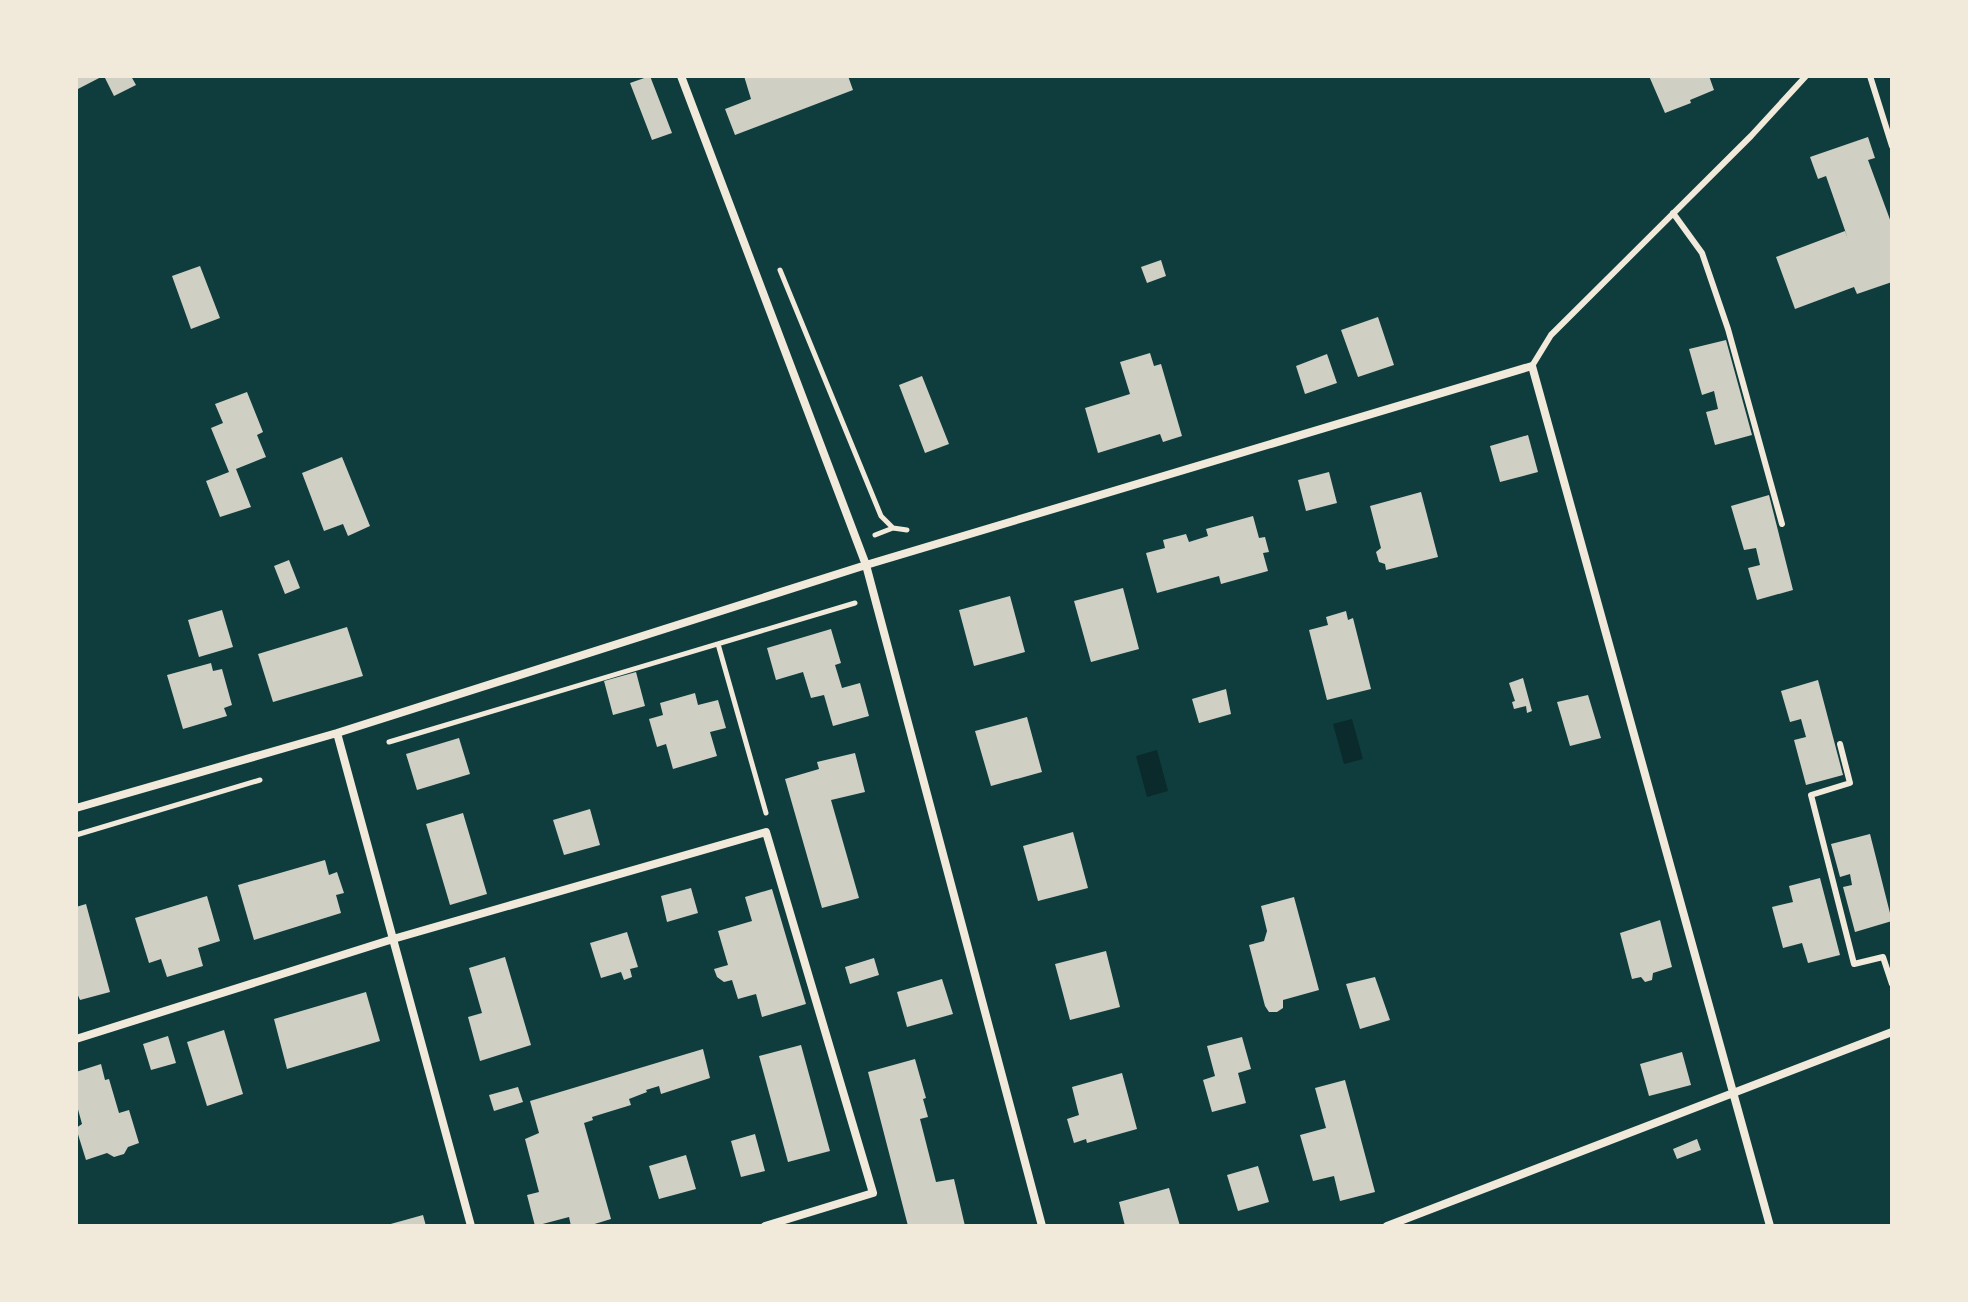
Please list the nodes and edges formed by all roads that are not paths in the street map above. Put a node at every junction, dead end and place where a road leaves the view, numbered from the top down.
1 (681, 76) edge
2 (1806, 76) edge
3 (1870, 76) edge
4 (1892, 146) edge
5 (1673, 213) junction
6 (1532, 366) junction
7 (1782, 524) dead end
8 (866, 565) junction
9 (337, 733) junction
10 (1840, 744) dead end
11 (76, 808) edge
12 (393, 939) junction
13 (1892, 984) edge
14 (1892, 1032) edge
15 (76, 1039) edge
16 (1734, 1093) junction
17 (471, 1226) edge
18 (765, 1226) edge
19 (1042, 1226) edge
20 (1387, 1226) edge
21 (1770, 1226) edge

1 - 8 street
2 - 5 lane
3 - 4 lane
5 - 6 lane
5 - 7 lane
6 - 8 street
6 - 16 street
8 - 9 street
8 - 19 street
9 - 11 street
9 - 12 street
10 - 13 lane
12 - 15 street
12 - 17 street
12 - 18 street
14 - 16 street
16 - 20 street
16 - 21 street

